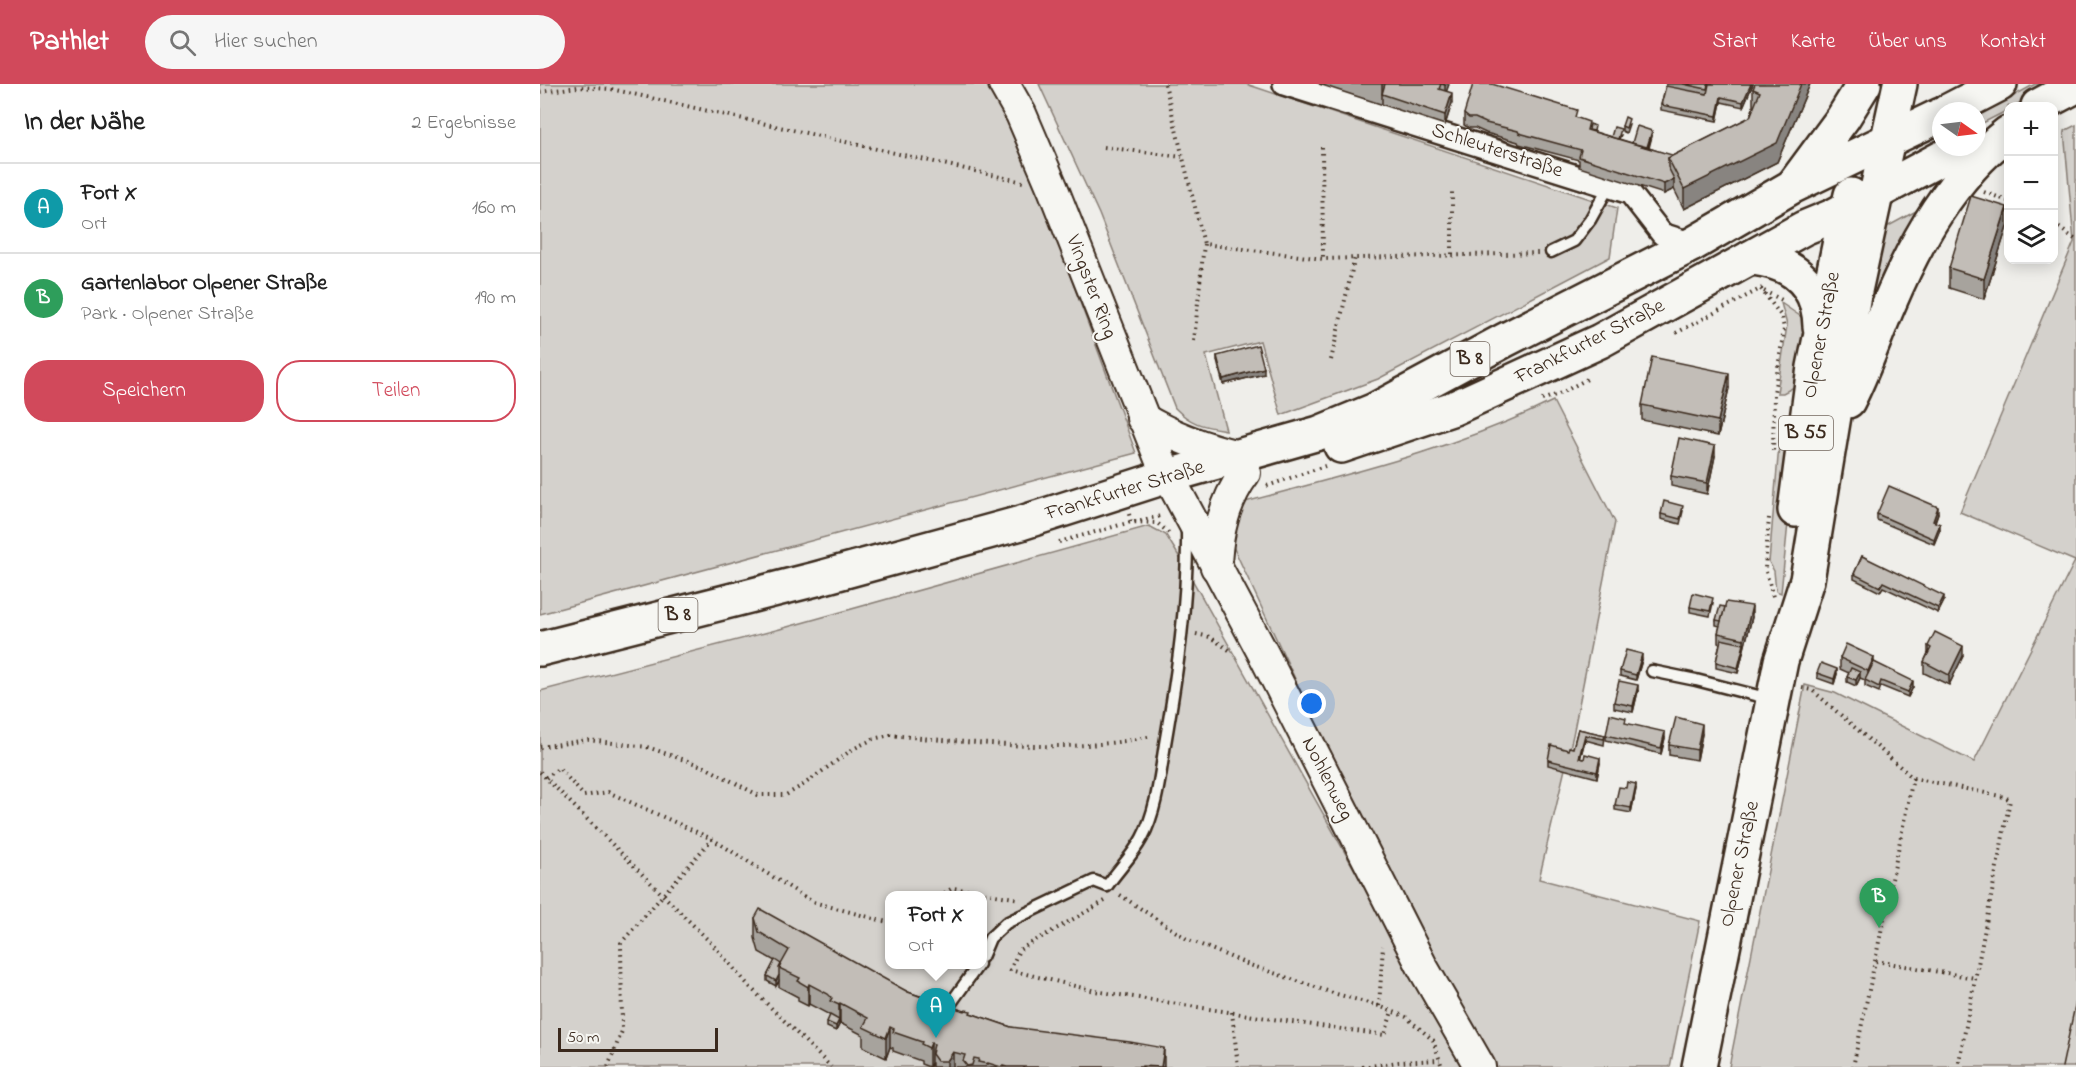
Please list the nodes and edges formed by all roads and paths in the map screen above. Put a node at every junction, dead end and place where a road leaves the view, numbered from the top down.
1 (1004, 84) edge
2 (1166, 84) edge
3 (1284, 84) edge
4 (1864, 84) edge
5 (1879, 84) edge
6 (1900, 84) edge
7 (1956, 84) edge
8 (1995, 87) edge
9 (540, 92) edge
10 (2063, 94) edge
11 (1965, 102) edge
12 (2046, 102) edge
13 (1932, 119) edge
14 (2004, 124) edge
15 (1986, 134) edge
16 (2004, 137) edge
17 (1104, 147) dead end
18 (1322, 147) dead end
19 (1875, 147) junction
20 (1945, 156) edge
21 (1182, 158) junction
22 (1609, 186) junction
23 (1793, 186) junction
24 (1053, 189) junction
25 (1978, 190) dead end
26 (1452, 192) dead end
27 (2004, 200) edge
28 (1862, 201) junction
29 (2058, 227) edge
30 (2076, 240) edge
31 (1204, 244) junction
32 (1693, 244) junction
33 (1551, 252) joint
34 (1452, 254) junction
35 (1355, 257) junction
36 (1750, 258) junction
37 (1323, 259) junction
38 (1761, 289) dead end
39 (1820, 336) junction
40 (1194, 341) dead end
41 (1331, 360) dead end
42 (1142, 418) junction
43 (1830, 436) junction
44 (1774, 437) dead end
45 (1242, 464) junction
46 (1176, 493) junction
47 (1131, 522) dead end
48 (1202, 565) junction
49 (540, 649) edge
50 (1781, 661) junction
51 (1652, 670) dead end
52 (1787, 694) junction
53 (1167, 732) junction
54 (540, 747) edge
55 (540, 772) edge
56 (546, 777) junction
57 (1913, 778) junction
58 (712, 839) junction
59 (1107, 886) junction
60 (948, 891) edge
61 (972, 891) edge
62 (987, 893) edge
63 (663, 894) junction
64 (1108, 899) dead end
65 (1047, 903) junction
66 (885, 921) edge
67 (987, 945) edge
68 (1875, 961) junction
69 (975, 969) edge
70 (1975, 978) junction
71 (951, 1003) edge
72 (1392, 1011) junction
73 (1232, 1012) junction
74 (1440, 1060) junction
75 (608, 1067) edge
76 (831, 1067) edge
77 (1238, 1067) edge
78 (1362, 1067) edge
79 (1442, 1067) edge
80 (1480, 1067) edge
81 (1699, 1067) edge
82 (1853, 1067) edge
83 (1958, 1067) edge

1 - 24 main road, Vingster Ring
2 - 21 path
3 - 22 street, Schleuterstraße
4 - 23 main road
5 - 19 main road, B 55
6 - 19 main road, B 55
7 - 8 main road
8 - 11 main road
9 - 24 path
10 - 12 main road
13 - 19 main road, Frankfurter Straße / B 8
14 - 15 main road
16 - 43 main road
17 - 21 path
18 - 37 path
19 - 23 main road, Frankfurter Straße / B 8
19 - 28 main road, B 55
20 - 28 main road, Frankfurter Straße / B 8
21 - 31 path
22 - 32 street, Schleuterstraße
22 - 33 lane
23 - 32 main road, Frankfurter Straße / B 8
24 - 42 main road, Vingster Ring
25 - 27 path
26 - 34 path
28 - 36 main road, Frankfurter Straße / B 8
28 - 39 main road, Olpener Straße / B 55
28 - 43 main road, Olpener Straße / B 55
29 - 30 path
31 - 37 path
31 - 40 path
32 - 45 main road, Frankfurter Straße / B 8
33 - 34 path
34 - 35 path
35 - 37 path
35 - 41 path
36 - 39 main road
36 - 45 main road, Frankfurter Straße / B 8
38 - 44 path
39 - 50 main road, Olpener Straße / B 55
42 - 45 main road
42 - 46 main road, Vingster Ring
43 - 50 main road, Olpener Straße / B 55
45 - 46 main road, Frankfurter Straße / B 8
45 - 48 main road
46 - 48 main road, Nohlenweg
46 - 49 main road, Frankfurter Straße / B 8
47 - 48 path
48 - 53 lane
48 - 80 main road, Nohlenweg
50 - 52 main road, Olpener Straße / B 55
51 - 52 lane
52 - 57 path
52 - 81 main road, Olpener Straße / B 55
53 - 54 path
53 - 59 lane
55 - 56 path
56 - 58 path
56 - 63 path
57 - 68 path
57 - 70 path
58 - 63 path
58 - 66 path
59 - 65 lane
59 - 72 path
60 - 61 path
62 - 65 path
63 - 75 path
63 - 76 path
64 - 73 path
65 - 67 lane
68 - 70 path
68 - 82 path
69 - 71 lane
70 - 83 path
72 - 73 path
72 - 74 path
73 - 77 path
74 - 78 path
74 - 79 path

